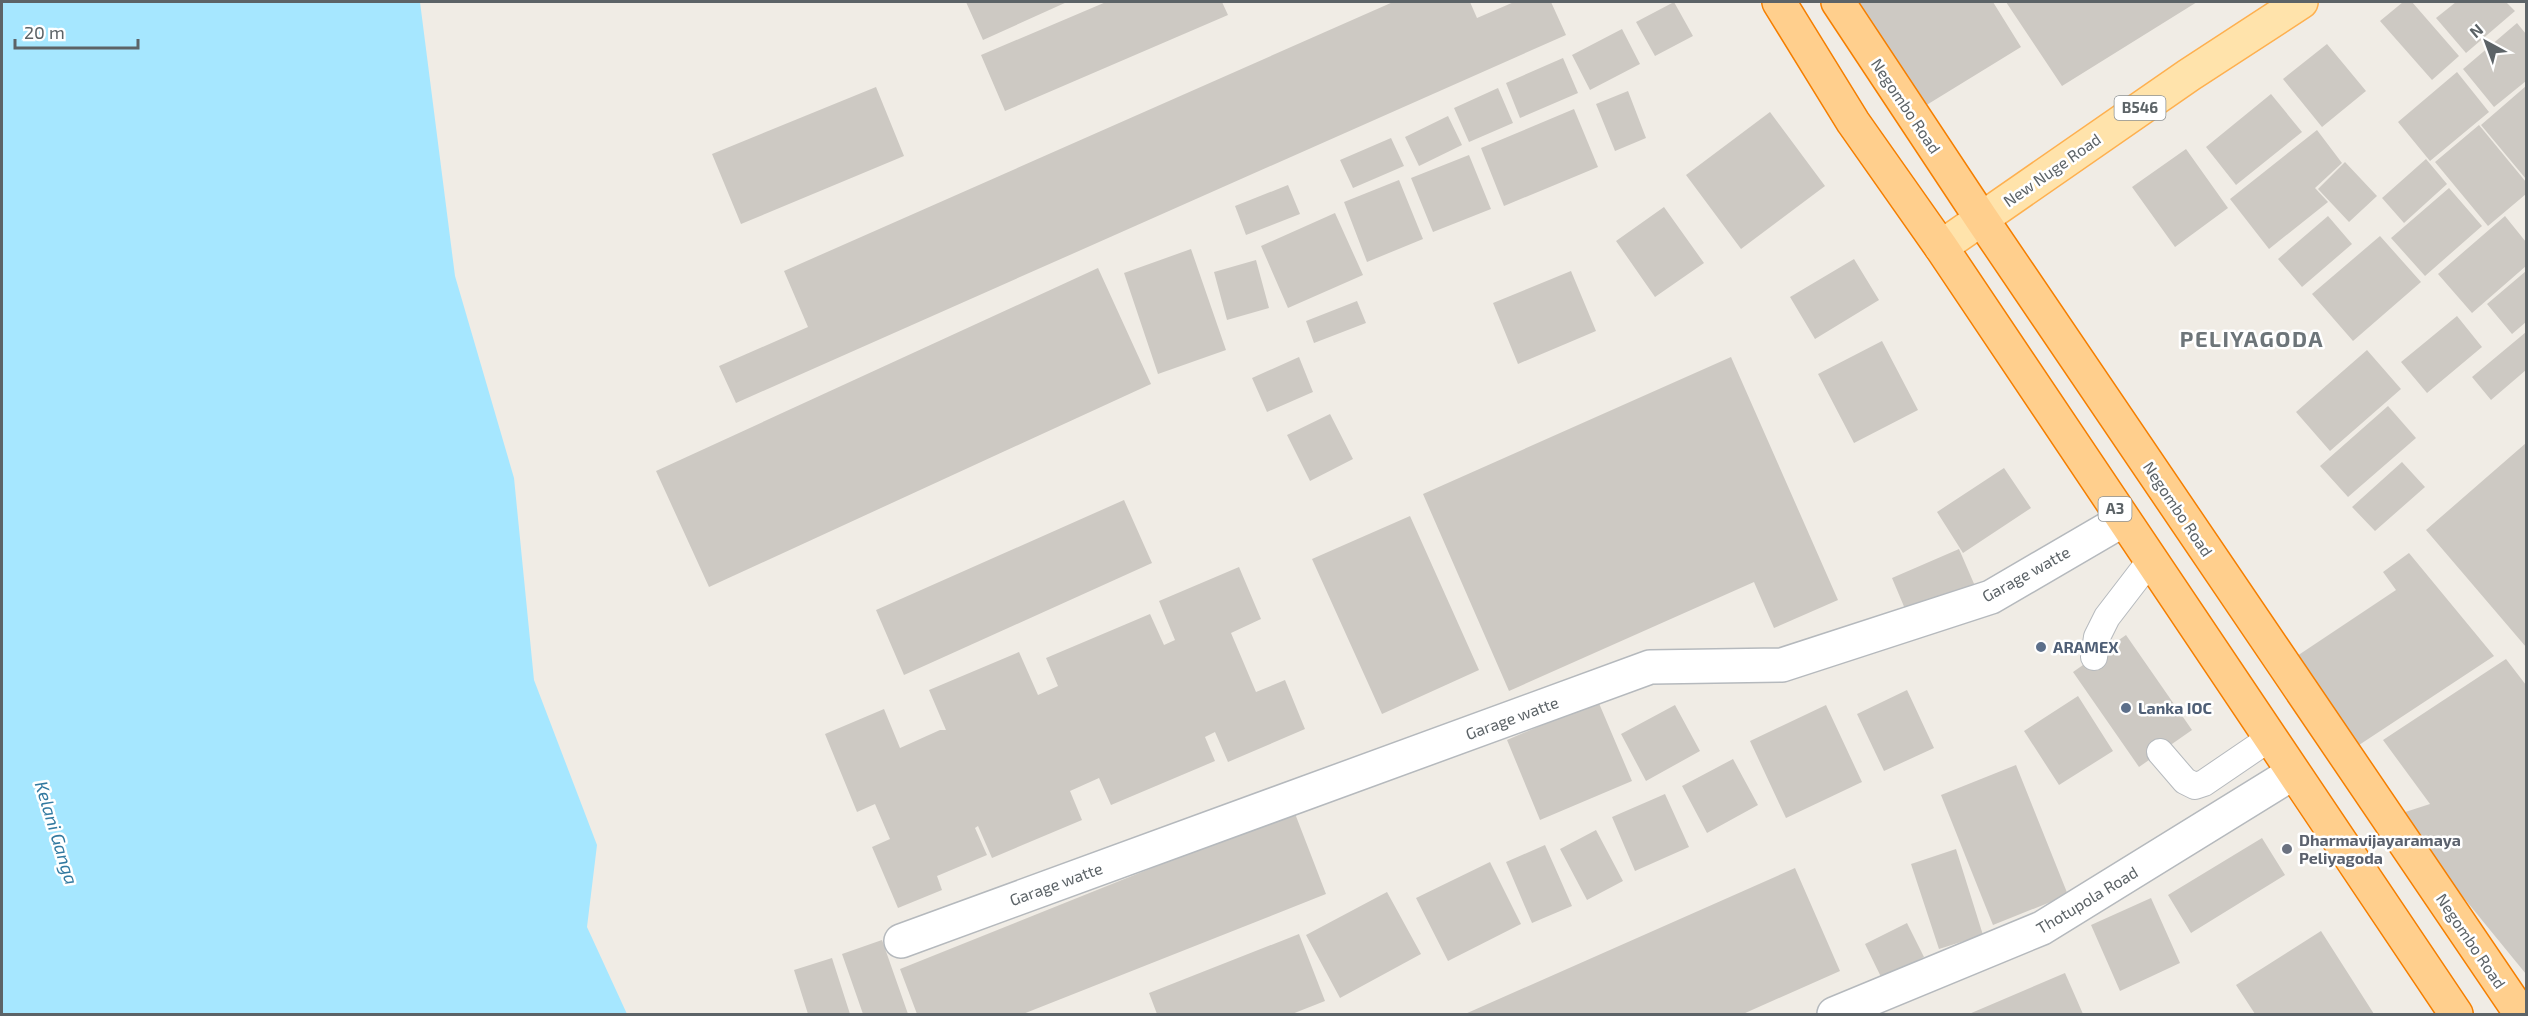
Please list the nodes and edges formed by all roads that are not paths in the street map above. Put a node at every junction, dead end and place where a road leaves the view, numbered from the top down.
1 (1779, 2) edge
2 (1838, 2) edge
3 (2301, 2) edge
4 (1982, 218) junction
5 (1941, 247) junction
6 (2123, 520) junction
7 (2150, 561) junction
8 (2094, 657) dead end
9 (2270, 738) junction
10 (2160, 752) dead end
11 (2293, 773) junction
12 (901, 941) dead end
13 (1834, 1014) edge
14 (2456, 1014) edge
15 (2522, 1014) edge

1 - 5 highway, A3
2 - 4 highway, Negombo Road
3 - 4 main road, New Nuge Road / B546
4 - 5 main road, New Nuge Road
4 - 15 highway, Negombo Road
5 - 6 highway, A3
6 - 7 highway, A3
6 - 12 street, Garage watte
7 - 8 lane
7 - 9 highway, A3
9 - 10 lane
9 - 11 highway, A3
11 - 13 street, Thotupola Road
11 - 14 highway, A3

